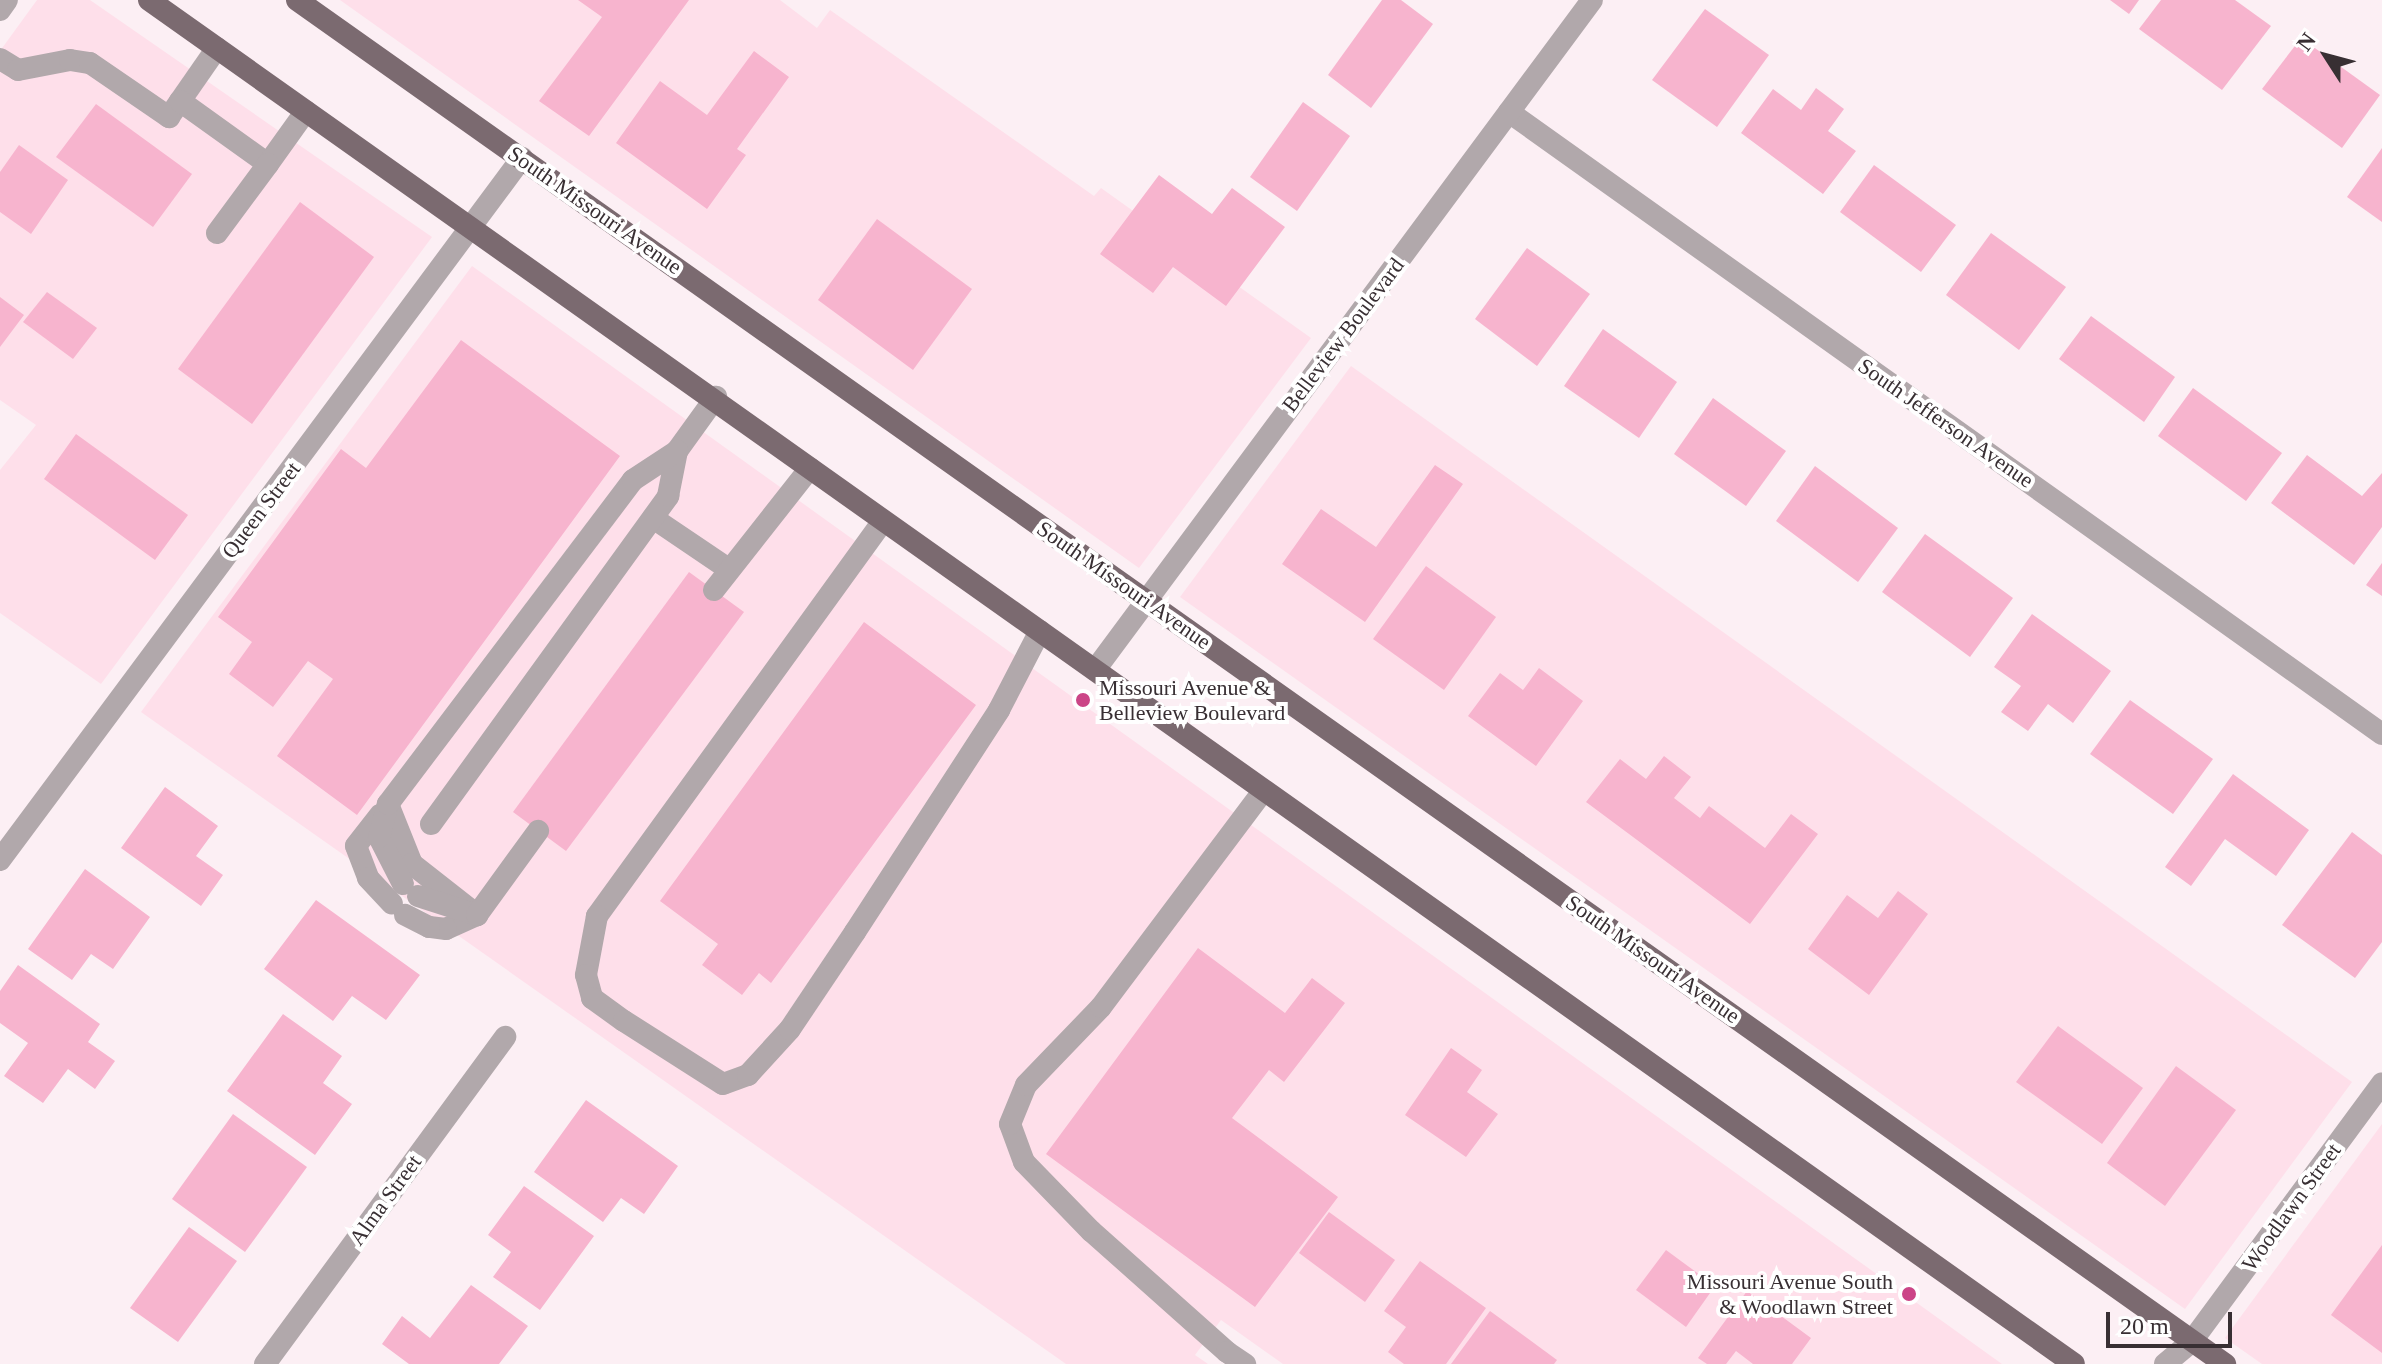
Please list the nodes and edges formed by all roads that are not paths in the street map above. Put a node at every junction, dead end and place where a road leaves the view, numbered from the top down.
1 (7, 0) edge
2 (149, 0) edge
3 (297, 0) edge
4 (1592, 0) edge
5 (0, 10) edge
6 (217, 48) junction
7 (0, 59) edge
8 (180, 101) junction
9 (306, 111) junction
10 (1509, 112) junction
11 (522, 158) junction
12 (268, 164) junction
13 (470, 229) junction
14 (217, 233) dead end
15 (716, 397) junction
16 (677, 451) junction
17 (810, 468) junction
18 (653, 518) junction
19 (883, 521) junction
20 (727, 568) junction
21 (714, 590) dead end
22 (1146, 600) junction
23 (1040, 631) junction
24 (1095, 670) junction
25 (2382, 734) edge
26 (1264, 790) junction
27 (388, 804) junction
28 (431, 824) dead end
29 (538, 831) dead end
30 (0, 860) edge
31 (477, 915) junction
32 (505, 1037) dead end
33 (2382, 1083) edge
34 (2192, 1341) junction
35 (1236, 1358) edge
36 (265, 1364) edge
37 (2074, 1364) edge
38 (2165, 1364) edge
39 (2225, 1364) edge

1 - 5 street
2 - 6 main road
3 - 11 main road, South Missouri Avenue
4 - 10 street, Belleview Boulevard
6 - 8 street
6 - 9 main road
7 - 8 street
8 - 12 street
9 - 12 street
9 - 13 main road
10 - 22 street, Belleview Boulevard
10 - 25 street, South Jefferson Avenue
11 - 13 street, Queen Street
11 - 22 main road, South Missouri Avenue
12 - 14 street
13 - 15 main road
13 - 30 street, Queen Street
15 - 16 street
15 - 17 main road
16 - 18 street
16 - 27 street
17 - 19 main road
17 - 20 street
18 - 20 street
18 - 28 street
19 - 23 main road
19 - 23 street
20 - 21 street
22 - 24 street, Belleview Boulevard
22 - 34 main road, South Missouri Avenue
23 - 24 main road
24 - 26 main road
26 - 35 street
26 - 37 main road
27 - 31 street
27 - 31 street
29 - 31 street
32 - 36 street, Alma Street
33 - 34 street, Woodlawn Street
34 - 38 street, Woodlawn Street
34 - 39 main road, South Missouri Avenue

